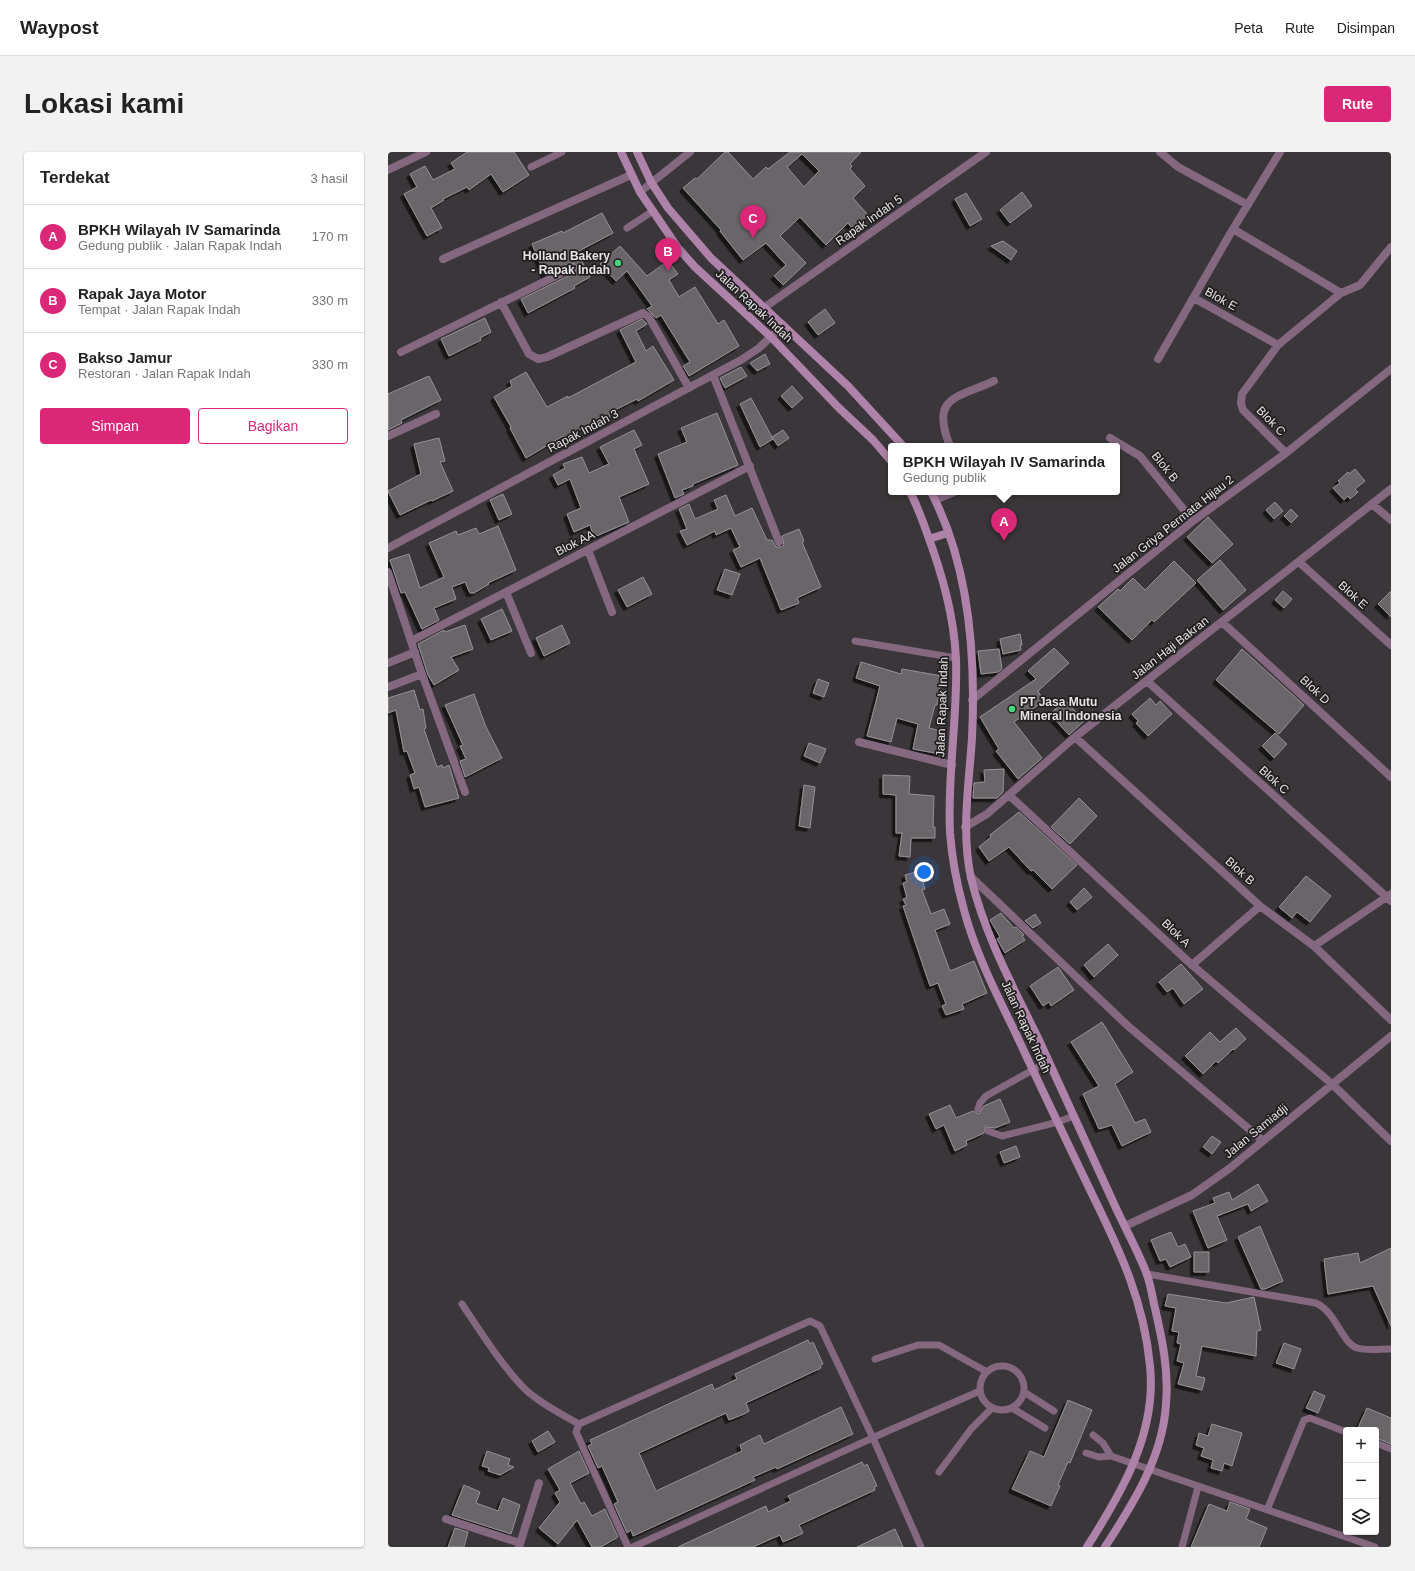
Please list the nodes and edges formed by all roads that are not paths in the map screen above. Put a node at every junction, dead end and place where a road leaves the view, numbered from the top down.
1 (426, 152) edge
2 (562, 152) edge
3 (621, 152) edge
4 (637, 152) edge
5 (690, 152) edge
6 (986, 152) edge
7 (1160, 152) edge
8 (1280, 152) edge
9 (531, 167) dead end
10 (388, 170) edge
11 (631, 175) junction
12 (651, 182) junction
13 (640, 192) junction
14 (1248, 205) junction
15 (653, 211) junction
16 (627, 228) dead end
17 (1233, 230) junction
18 (1391, 247) edge
19 (443, 259) dead end
20 (572, 268) dead end
21 (1341, 293) junction
22 (1194, 298) junction
23 (501, 302) junction
24 (765, 307) junction
25 (783, 325) junction
26 (771, 337) junction
27 (1278, 345) junction
28 (401, 352) dead end
29 (1158, 359) dead end
30 (1391, 369) edge
31 (713, 375) junction
32 (994, 382) dead end
33 (689, 388) junction
34 (436, 414) dead end
35 (388, 436) edge
36 (1110, 438) dead end
37 (900, 443) edge
38 (949, 443) edge
39 (1118, 443) edge
40 (1120, 444) edge
41 (1286, 454) junction
42 (888, 458) edge
43 (750, 466) junction
44 (1391, 489) edge
45 (911, 495) edge
46 (932, 495) edge
47 (947, 495) edge
48 (935, 500) junction
49 (1372, 504) junction
50 (1391, 520) edge
51 (1193, 521) junction
52 (948, 533) junction
53 (929, 538) junction
54 (779, 542) dead end
55 (388, 548) edge
56 (588, 550) junction
57 (1298, 562) junction
58 (388, 572) edge
59 (506, 592) junction
60 (612, 612) dead end
61 (1222, 622) junction
62 (411, 641) junction
63 (855, 641) dead end
64 (1391, 645) edge
65 (414, 652) junction
66 (531, 653) dead end
67 (956, 658) junction
68 (388, 663) edge
69 (422, 674) junction
70 (1147, 681) junction
71 (388, 687) edge
72 (972, 700) junction
73 (1075, 737) junction
74 (859, 742) dead end
75 (952, 765) junction
76 (1391, 777) edge
77 (465, 792) dead end
78 (1009, 795) junction
79 (965, 827) junction
80 (971, 877) junction
81 (1389, 897) edge
82 (1260, 906) junction
83 (1314, 946) junction
84 (1192, 965) junction
85 (1391, 1020) edge
86 (1391, 1036) edge
87 (1048, 1061) junction
88 (1033, 1070) junction
89 (1332, 1084) junction
90 (978, 1109) dead end
91 (1074, 1116) junction
92 (1058, 1122) junction
93 (988, 1131) dead end
94 (1391, 1141) edge
95 (1263, 1142) junction
96 (1125, 1226) junction
97 (1147, 1274) junction
98 (462, 1304) dead end
99 (1391, 1349) edge
100 (875, 1359) dead end
101 (987, 1372) junction
102 (980, 1391) junction
103 (1024, 1392) junction
104 (992, 1408) junction
105 (1012, 1408) junction
106 (1054, 1411) dead end
107 (579, 1424) junction
108 (1045, 1428) dead end
109 (1343, 1431) edge
110 (1093, 1435) dead end
111 (873, 1438) junction
112 (1379, 1444) edge
113 (1391, 1449) edge
114 (1086, 1453) dead end
115 (1111, 1456) junction
116 (1132, 1465) junction
117 (1149, 1471) junction
118 (939, 1472) dead end
119 (539, 1483) dead end
120 (1198, 1487) junction
121 (1267, 1510) junction
122 (446, 1518) dead end
123 (520, 1545) edge
124 (628, 1547) edge
125 (633, 1547) edge
126 (922, 1547) edge
127 (1087, 1547) edge
128 (1105, 1547) edge
129 (1182, 1547) edge
130 (1375, 1547) edge

1 - 10 street
2 - 9 lane
3 - 11 main road, Jalan Rapak Indah
4 - 12 main road, Jalan Rapak Indah
5 - 12 street
6 - 24 street, Rapak Indah 5
7 - 14 street
8 - 14 street
11 - 13 main road, Jalan Rapak Indah
11 - 19 street
12 - 13 street
12 - 24 main road, Jalan Rapak Indah
13 - 15 main road, Jalan Rapak Indah
14 - 17 street
15 - 16 lane
15 - 26 main road, Jalan Rapak Indah
17 - 21 street
17 - 22 street
18 - 21 street, Blok C
20 - 23 street
21 - 27 street, Blok C
22 - 27 street, Blok E
22 - 29 street
23 - 28 street
23 - 33 street
24 - 25 main road, Jalan Rapak Indah
25 - 26 street, Rapak Indah 3
25 - 37 main road, Jalan Rapak Indah
26 - 31 street, Rapak Indah 3
26 - 42 main road, Jalan Rapak Indah
27 - 41 street, Blok C
30 - 41 street, Jalan Griya Permata Hijau 2
31 - 33 street, Rapak Indah 3
31 - 43 street
32 - 38 street
33 - 55 street, Rapak Indah 3
34 - 35 street
36 - 39 street, Blok B
40 - 51 street, Blok B
41 - 51 street, Jalan Griya Permata Hijau 2
43 - 54 street
43 - 56 street, Blok AA
44 - 49 street, Jalan Haji Bakran
45 - 53 main road, Jalan Rapak Indah
46 - 48 main road, Jalan Rapak Indah
47 - 48 street
48 - 52 main road, Jalan Rapak Indah
49 - 50 street
49 - 57 street, Jalan Haji Bakran
51 - 72 street, Jalan Griya Permata Hijau 2
52 - 53 main road
52 - 72 main road, Jalan Rapak Indah
53 - 67 main road, Jalan Rapak Indah
56 - 59 street, Blok AA
56 - 60 street
57 - 61 street, Jalan Haji Bakran
57 - 64 street, Blok E
58 - 62 street
59 - 62 street, Blok AA
59 - 66 street
61 - 70 street, Jalan Haji Bakran
61 - 76 street, Blok D
62 - 65 street
63 - 67 lane
65 - 68 street
65 - 69 street
67 - 75 main road, Jalan Rapak Indah
69 - 71 street
69 - 77 street
70 - 73 street, Jalan Haji Bakran
70 - 81 street, Blok C
72 - 79 main road, Jalan Rapak Indah
73 - 78 street, Jalan Haji Bakran
73 - 82 street, Blok B
74 - 75 street
75 - 88 main road, Jalan Rapak Indah
78 - 79 street, Jalan Haji Bakran
78 - 84 street, Blok A
79 - 80 main road, Jalan Rapak Indah
80 - 87 main road, Jalan Rapak Indah
80 - 95 street
81 - 83 street
82 - 83 street, Blok B
82 - 84 street
83 - 85 street, Blok B
84 - 89 street, Blok A
86 - 89 street, Jalan Samiadji
87 - 88 lane
87 - 91 main road, Jalan Rapak Indah
88 - 90 lane
88 - 92 main road, Jalan Rapak Indah
89 - 94 street, Blok A
89 - 95 street, Jalan Samiadji
91 - 92 lane
91 - 96 main road, Jalan Rapak Indah
92 - 93 lane
92 - 116 main road, Jalan Rapak Indah
95 - 96 street, Jalan Samiadji
96 - 97 main road, Jalan Rapak Indah
97 - 99 lane
97 - 117 main road, Jalan Rapak Indah
98 - 107 lane
100 - 101 lane
101 - 102 lane
101 - 103 lane
102 - 104 lane
102 - 111 lane
103 - 105 lane
103 - 106 lane
104 - 105 lane
104 - 118 lane
105 - 108 lane
107 - 111 lane
107 - 124 lane
109 - 121 lane
110 - 115 lane
111 - 125 lane
111 - 126 lane
112 - 113 lane
114 - 115 lane
115 - 116 lane
116 - 117 lane
116 - 127 main road, Jalan Rapak Indah
117 - 120 lane
117 - 128 main road, Jalan Rapak Indah
119 - 123 street
120 - 121 lane
120 - 129 lane
121 - 130 lane
122 - 123 street

